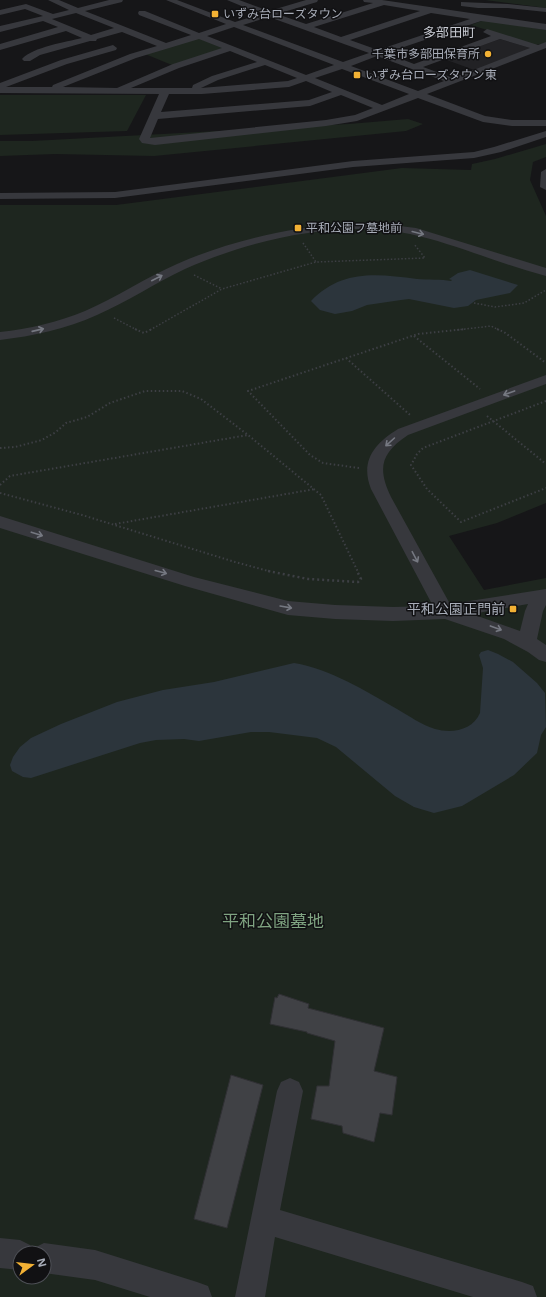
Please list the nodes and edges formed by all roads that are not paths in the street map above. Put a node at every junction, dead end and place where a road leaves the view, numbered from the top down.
1 (52, 0) edge
2 (114, 0) edge
3 (187, 0) edge
4 (250, 0) edge
5 (314, 0) edge
6 (367, 0) edge
7 (235, 2) edge
8 (456, 2) dead end
9 (384, 3) junction
10 (167, 5) edge
11 (76, 10) junction
12 (431, 10) junction
13 (546, 10) edge
14 (0, 13) edge
15 (271, 14) junction
16 (47, 17) junction
17 (121, 18) dead end
18 (480, 18) junction
19 (106, 22) junction
20 (463, 24) junction
21 (237, 25) junction
22 (306, 27) junction
23 (545, 27) edge
24 (65, 28) junction
25 (0, 29) edge
26 (122, 29) junction
27 (199, 35) junction
28 (500, 36) junction
29 (88, 37) junction
30 (342, 40) junction
31 (165, 46) junction
32 (0, 47) edge
33 (542, 47) edge
34 (113, 48) junction
35 (231, 48) junction
36 (378, 54) junction
37 (133, 56) junction
38 (64, 62) junction
39 (265, 62) junction
40 (342, 66) junction
41 (414, 67) junction
42 (306, 78) junction
43 (452, 81) junction
44 (0, 86) edge
45 (0, 90) edge
46 (47, 91) junction
47 (115, 91) junction
48 (165, 92) junction
49 (186, 92) junction
50 (341, 92) junction
51 (416, 94) junction
52 (257, 107) junction
53 (381, 108) junction
54 (154, 116) junction
55 (546, 123) edge
56 (269, 130) junction
57 (546, 134) edge
58 (546, 172) edge
59 (546, 187) edge
60 (0, 196) edge
61 (314, 231) junction
62 (283, 235) junction
63 (546, 272) edge
64 (0, 336) edge
65 (546, 379) edge
66 (0, 522) edge
67 (544, 595) edge
68 (445, 612) junction
69 (527, 641) junction
70 (546, 655) edge
71 (290, 1091) dead end
72 (264, 1219) junction
73 (0, 1253) edge
74 (12, 1254) edge
75 (52, 1259) edge
76 (197, 1297) edge
77 (250, 1297) edge
78 (522, 1297) edge

1 - 11 street
2 - 11 street
3 - 10 street
4 - 7 street
5 - 15 street
6 - 9 street
7 - 15 street
8 - 13 street
9 - 12 street
9 - 22 street
10 - 21 street
10 - 27 street
11 - 16 street
11 - 19 street
12 - 18 street
12 - 30 street
14 - 16 street
15 - 21 street
15 - 22 street
16 - 24 street
16 - 25 street
17 - 19 street
18 - 20 street
18 - 23 street
19 - 26 street
20 - 28 street
20 - 36 street
21 - 27 street
21 - 40 street
22 - 30 street
24 - 29 street
24 - 32 street
26 - 29 street
26 - 31 street
27 - 31 street
27 - 35 street
28 - 33 street
28 - 41 street
29 - 34 street
29 - 38 street
30 - 36 street
31 - 37 street
33 - 43 street
34 - 37 street
34 - 38 street
35 - 39 street
35 - 47 street
36 - 40 street
36 - 41 street
37 - 46 street
38 - 44 street
39 - 42 street
39 - 49 street
40 - 42 street
40 - 51 street
41 - 43 street
42 - 49 street
42 - 50 street
43 - 51 street
45 - 46 street
46 - 47 street
47 - 48 street
48 - 49 street
48 - 54 street
50 - 52 street
50 - 53 street
51 - 53 street
51 - 55 street
52 - 54 street
52 - 56 street
53 - 56 street
54 - 56 street
57 - 60 street
58 - 59 street
61 - 62 street
61 - 62 street
61 -> 63 street
64 -> 62 street
65 -> 68 street
66 -> 68 street
67 - 68 street
67 - 69 street
68 -> 69 street
69 - 70 street
71 - 72 street
72 - 77 street
72 - 78 street
73 - 74 street
75 - 76 street

